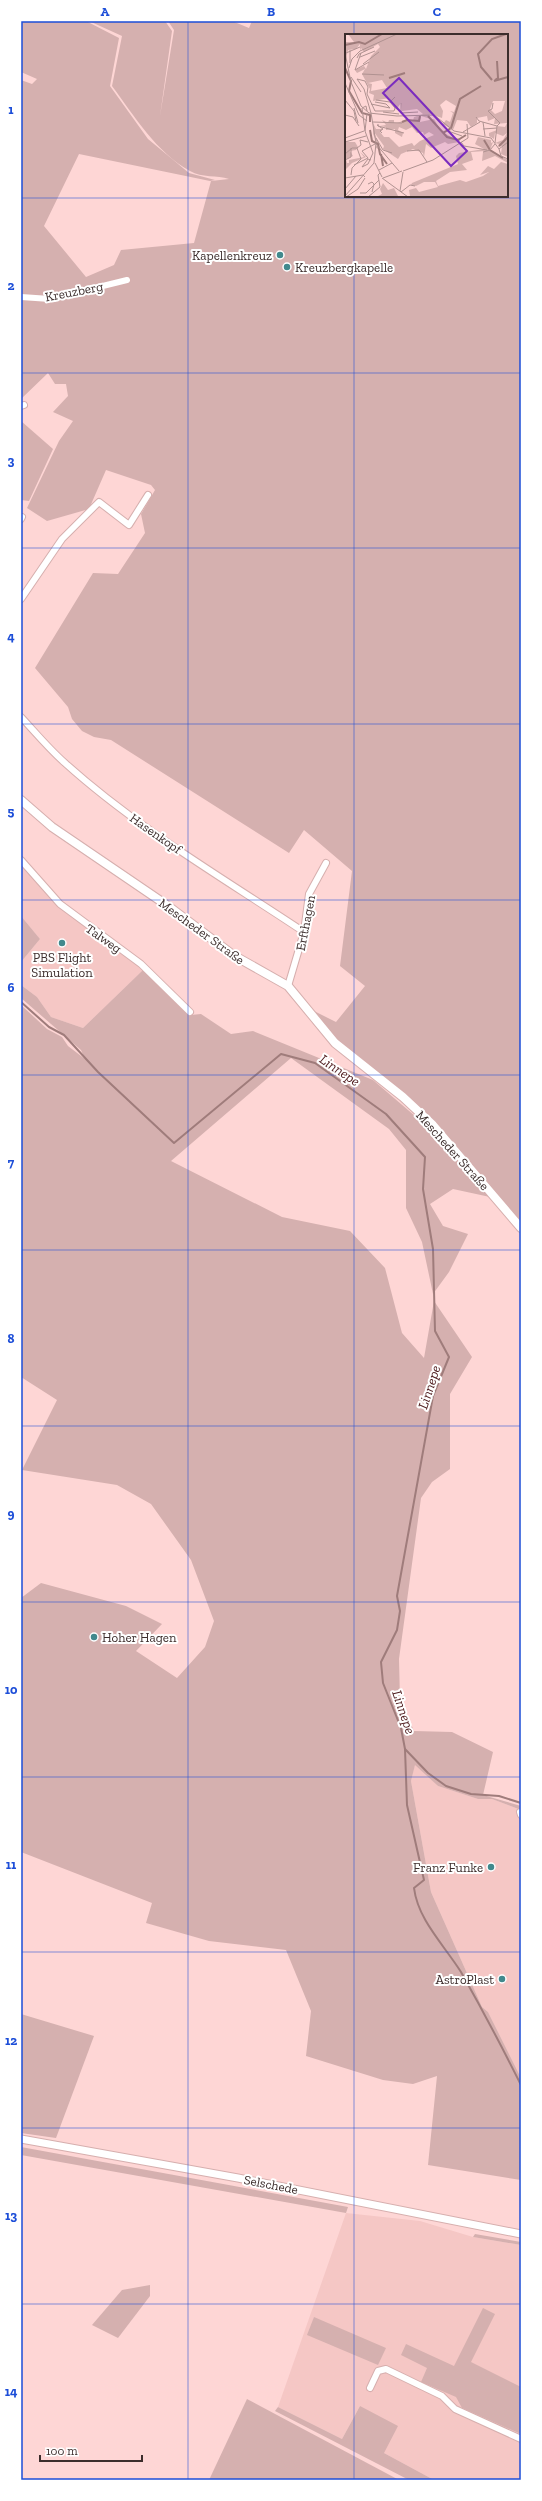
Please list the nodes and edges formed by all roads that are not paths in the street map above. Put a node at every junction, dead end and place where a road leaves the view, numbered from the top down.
1 (127, 280) dead end
2 (21, 297) edge
3 (148, 495) dead end
4 (21, 599) edge
5 (21, 717) edge
6 (21, 800) edge
7 (21, 860) edge
8 (326, 862) dead end
9 (304, 932) junction
10 (288, 986) junction
11 (190, 1012) dead end
12 (521, 1228) edge
13 (21, 2139) edge
14 (521, 2234) edge
15 (370, 2388) dead end
16 (521, 2439) edge

1 - 2 street, Kreuzberg
3 - 4 street
5 - 9 street, Hasenkopf
6 - 10 main road, Mescheder Straße
7 - 11 street, Talweg
8 - 9 street, Erfthagen
9 - 10 street, Erfthagen
10 - 12 main road, Mescheder Straße
13 - 14 street, Selschede
15 - 16 street

